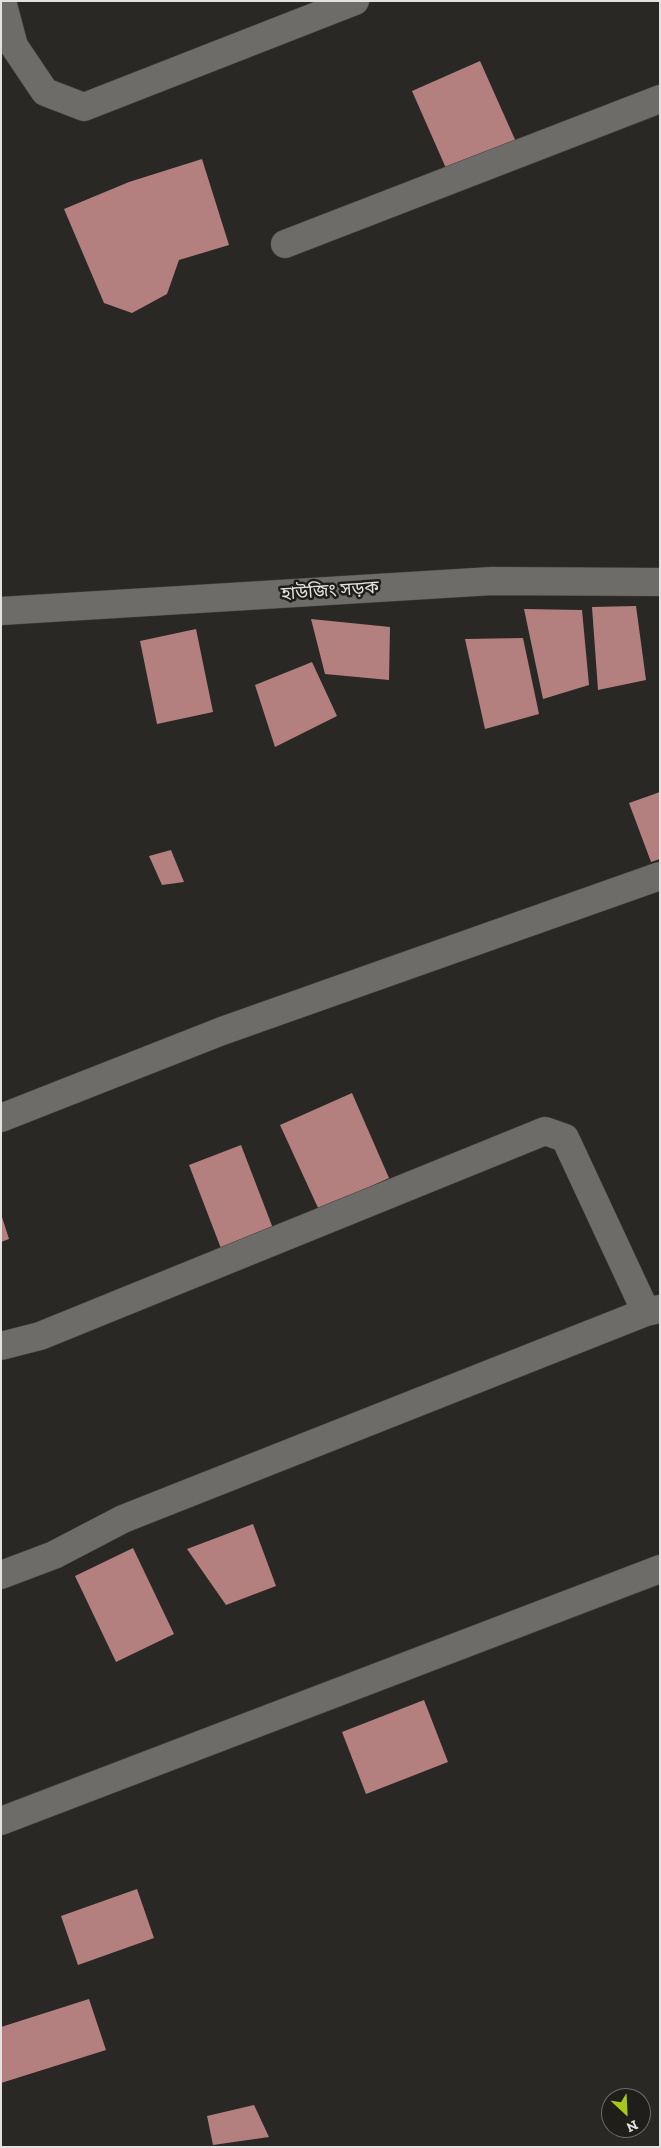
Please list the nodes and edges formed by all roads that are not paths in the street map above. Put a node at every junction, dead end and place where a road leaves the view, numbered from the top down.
1 (2, 1) edge
2 (354, 1) edge
3 (8, 49) edge
4 (660, 99) edge
5 (285, 244) dead end
6 (660, 582) edge
7 (1, 610) edge
8 (660, 876) edge
9 (1, 1118) edge
10 (653, 1311) edge
11 (1, 1346) edge
12 (660, 1569) edge
13 (1, 1575) edge
14 (1, 1820) edge

1 - 3 street
2 - 3 street
4 - 5 street
6 - 7 street, হাউজিং সড়ক
8 - 9 street
10 - 11 street
10 - 13 street
12 - 14 street

